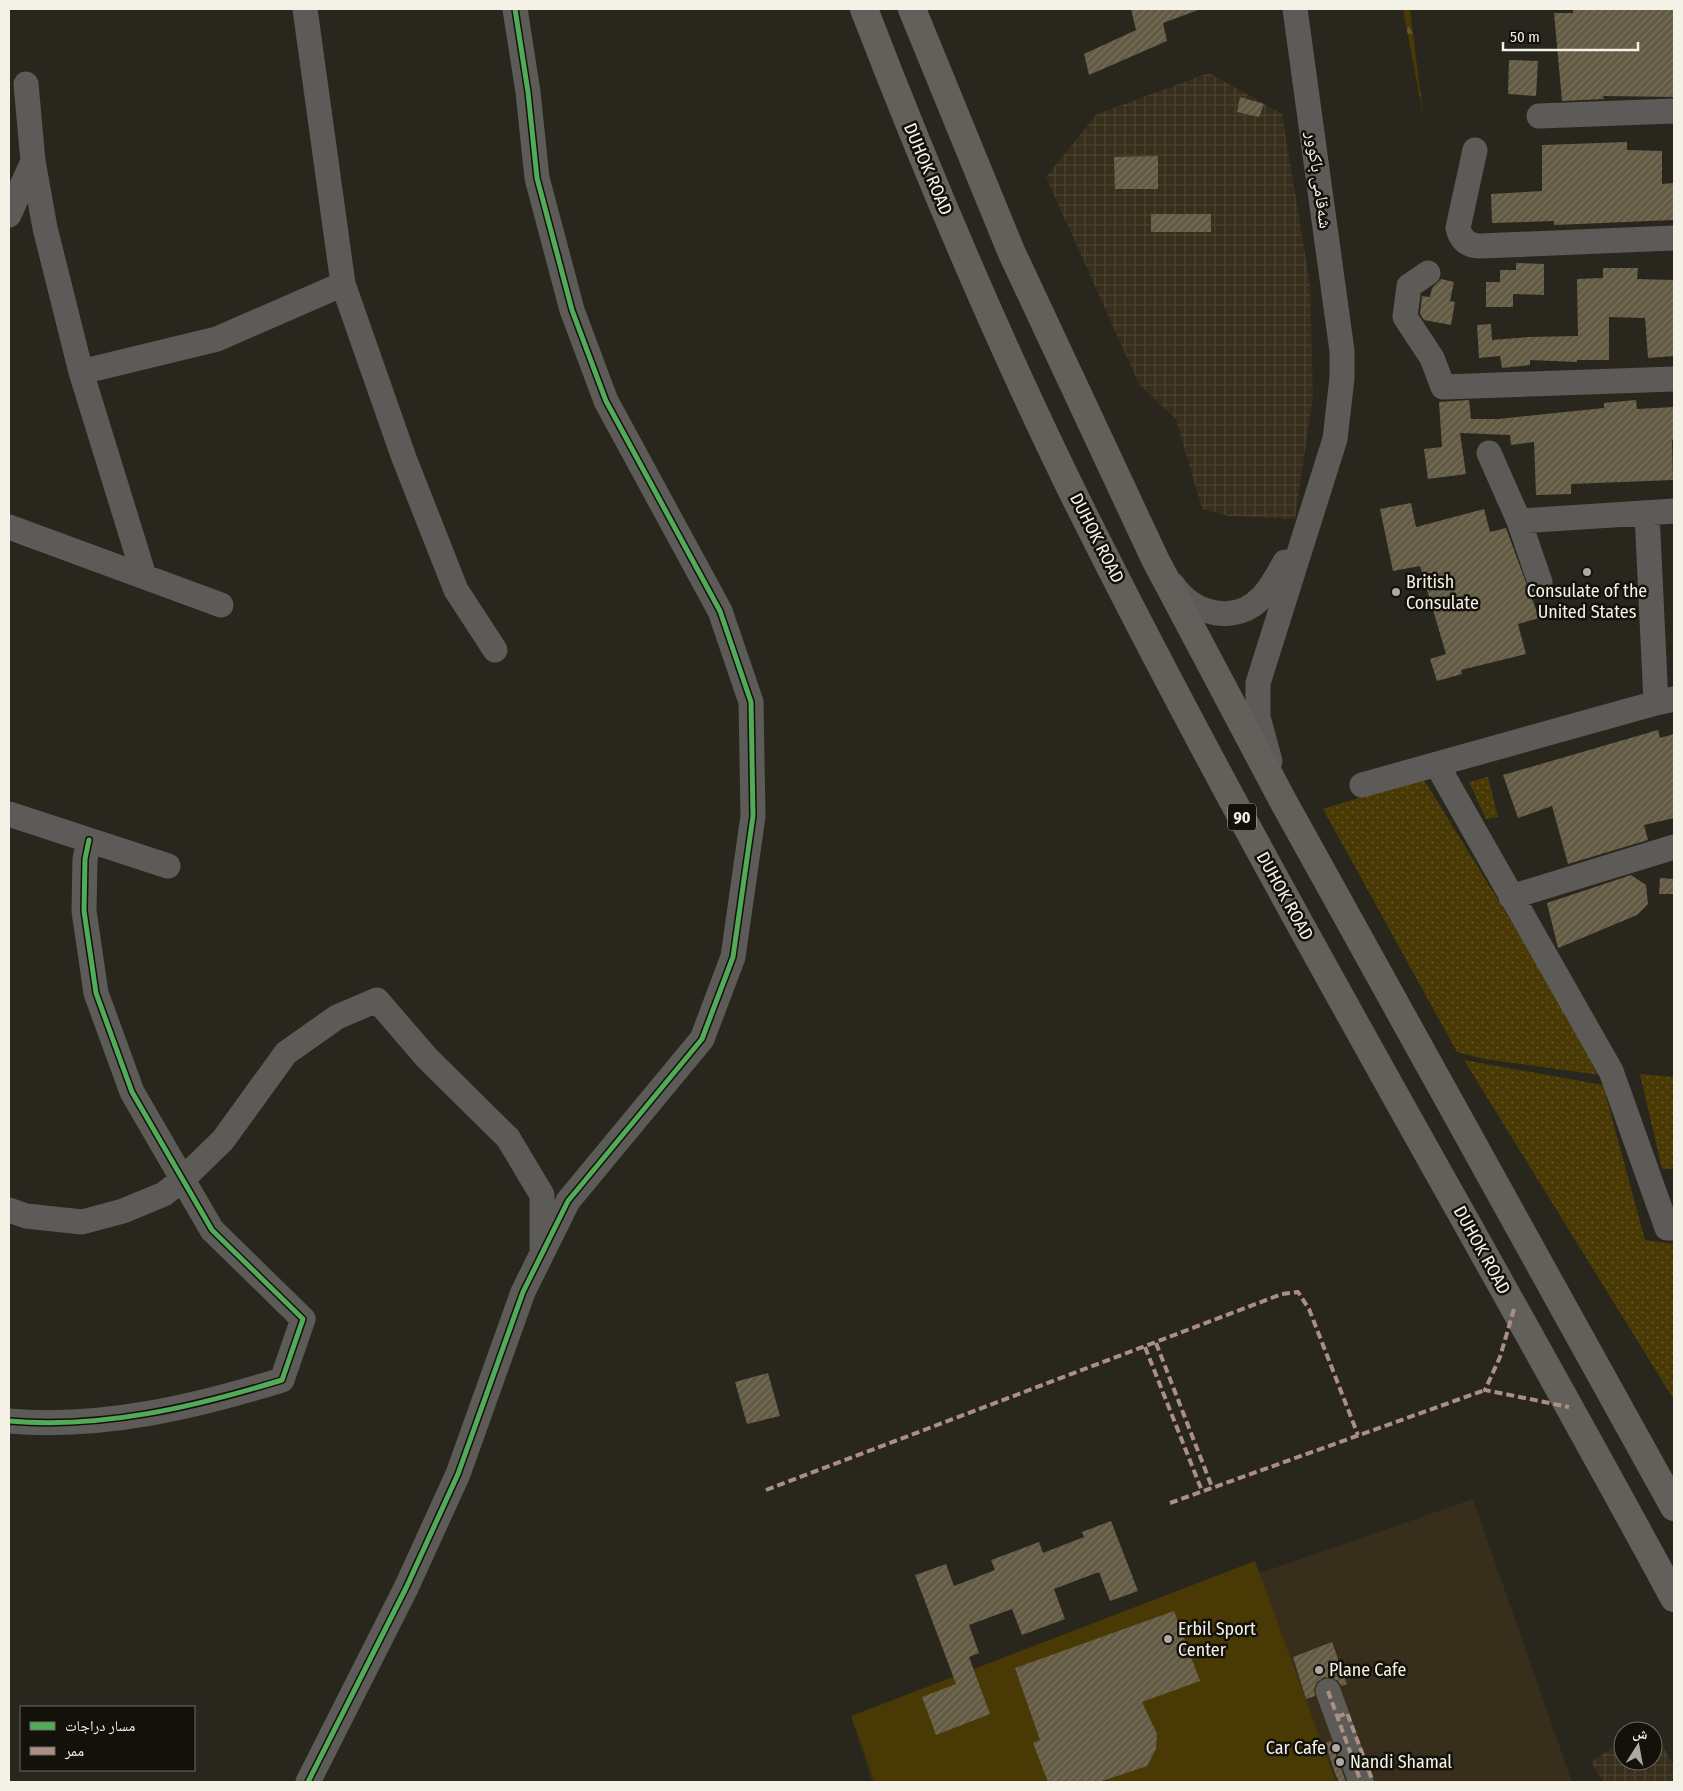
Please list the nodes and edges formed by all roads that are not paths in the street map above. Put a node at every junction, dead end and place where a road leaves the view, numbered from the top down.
1 (305, 9) edge
2 (515, 9) edge
3 (864, 9) edge
4 (912, 9) edge
5 (1295, 9) edge
6 (26, 84) dead end
7 (1674, 112) edge
8 (1539, 116) dead end
9 (1475, 150) dead end
10 (33, 161) junction
11 (9, 215) edge
12 (1674, 238) edge
13 (1428, 273) dead end
14 (343, 284) junction
15 (81, 372) junction
16 (1674, 379) edge
17 (1489, 453) dead end
18 (1674, 511) edge
19 (1647, 513) junction
20 (1313, 514) junction
21 (1519, 521) junction
22 (9, 527) edge
23 (1155, 559) junction
24 (144, 576) junction
25 (1540, 582) dead end
26 (221, 605) dead end
27 (495, 650) dead end
28 (1665, 701) edge
29 (1437, 765) junction
30 (1362, 785) dead end
31 (1282, 799) junction
32 (9, 814) edge
33 (89, 840) junction
34 (1674, 847) edge
35 (168, 866) dead end
36 (1511, 897) junction
37 (183, 1179) junction
38 (9, 1210) edge
39 (1674, 1228) edge
40 (542, 1253) junction
41 (9, 1421) edge
42 (1671, 1501) edge
43 (1629, 1516) junction
44 (1674, 1598) edge
45 (1328, 1691) dead end
46 (1337, 1717) junction
47 (308, 1782) edge
48 (1361, 1782) edge
49 (1373, 1782) edge

1 - 14 street
2 - 40 street
3 - 43 highway, DUHOK ROAD / 90
4 - 23 highway, 90
5 - 20 street, شەقامی باکوور
6 - 10 street
7 - 8 street
9 - 12 street
10 - 11 street
10 - 15 street
13 - 16 street
14 - 15 street
14 - 27 street
15 - 24 street
17 - 21 street
18 - 19 street
19 - 21 street
19 - 28 street
20 - 23 street
20 - 31 street
21 - 25 street
22 - 24 street
23 - 31 highway, 90
24 - 26 street
28 - 29 street
29 - 30 street
29 - 36 street
31 - 42 highway, 90
32 - 33 street
33 - 35 street
33 - 37 street
34 - 36 street
36 - 39 street
37 - 38 street
37 - 40 street
37 - 41 street
40 - 47 street
42 - 43 highway
43 - 44 highway, DUHOK ROAD / 90
45 - 46 street
46 - 48 street
46 - 49 street

